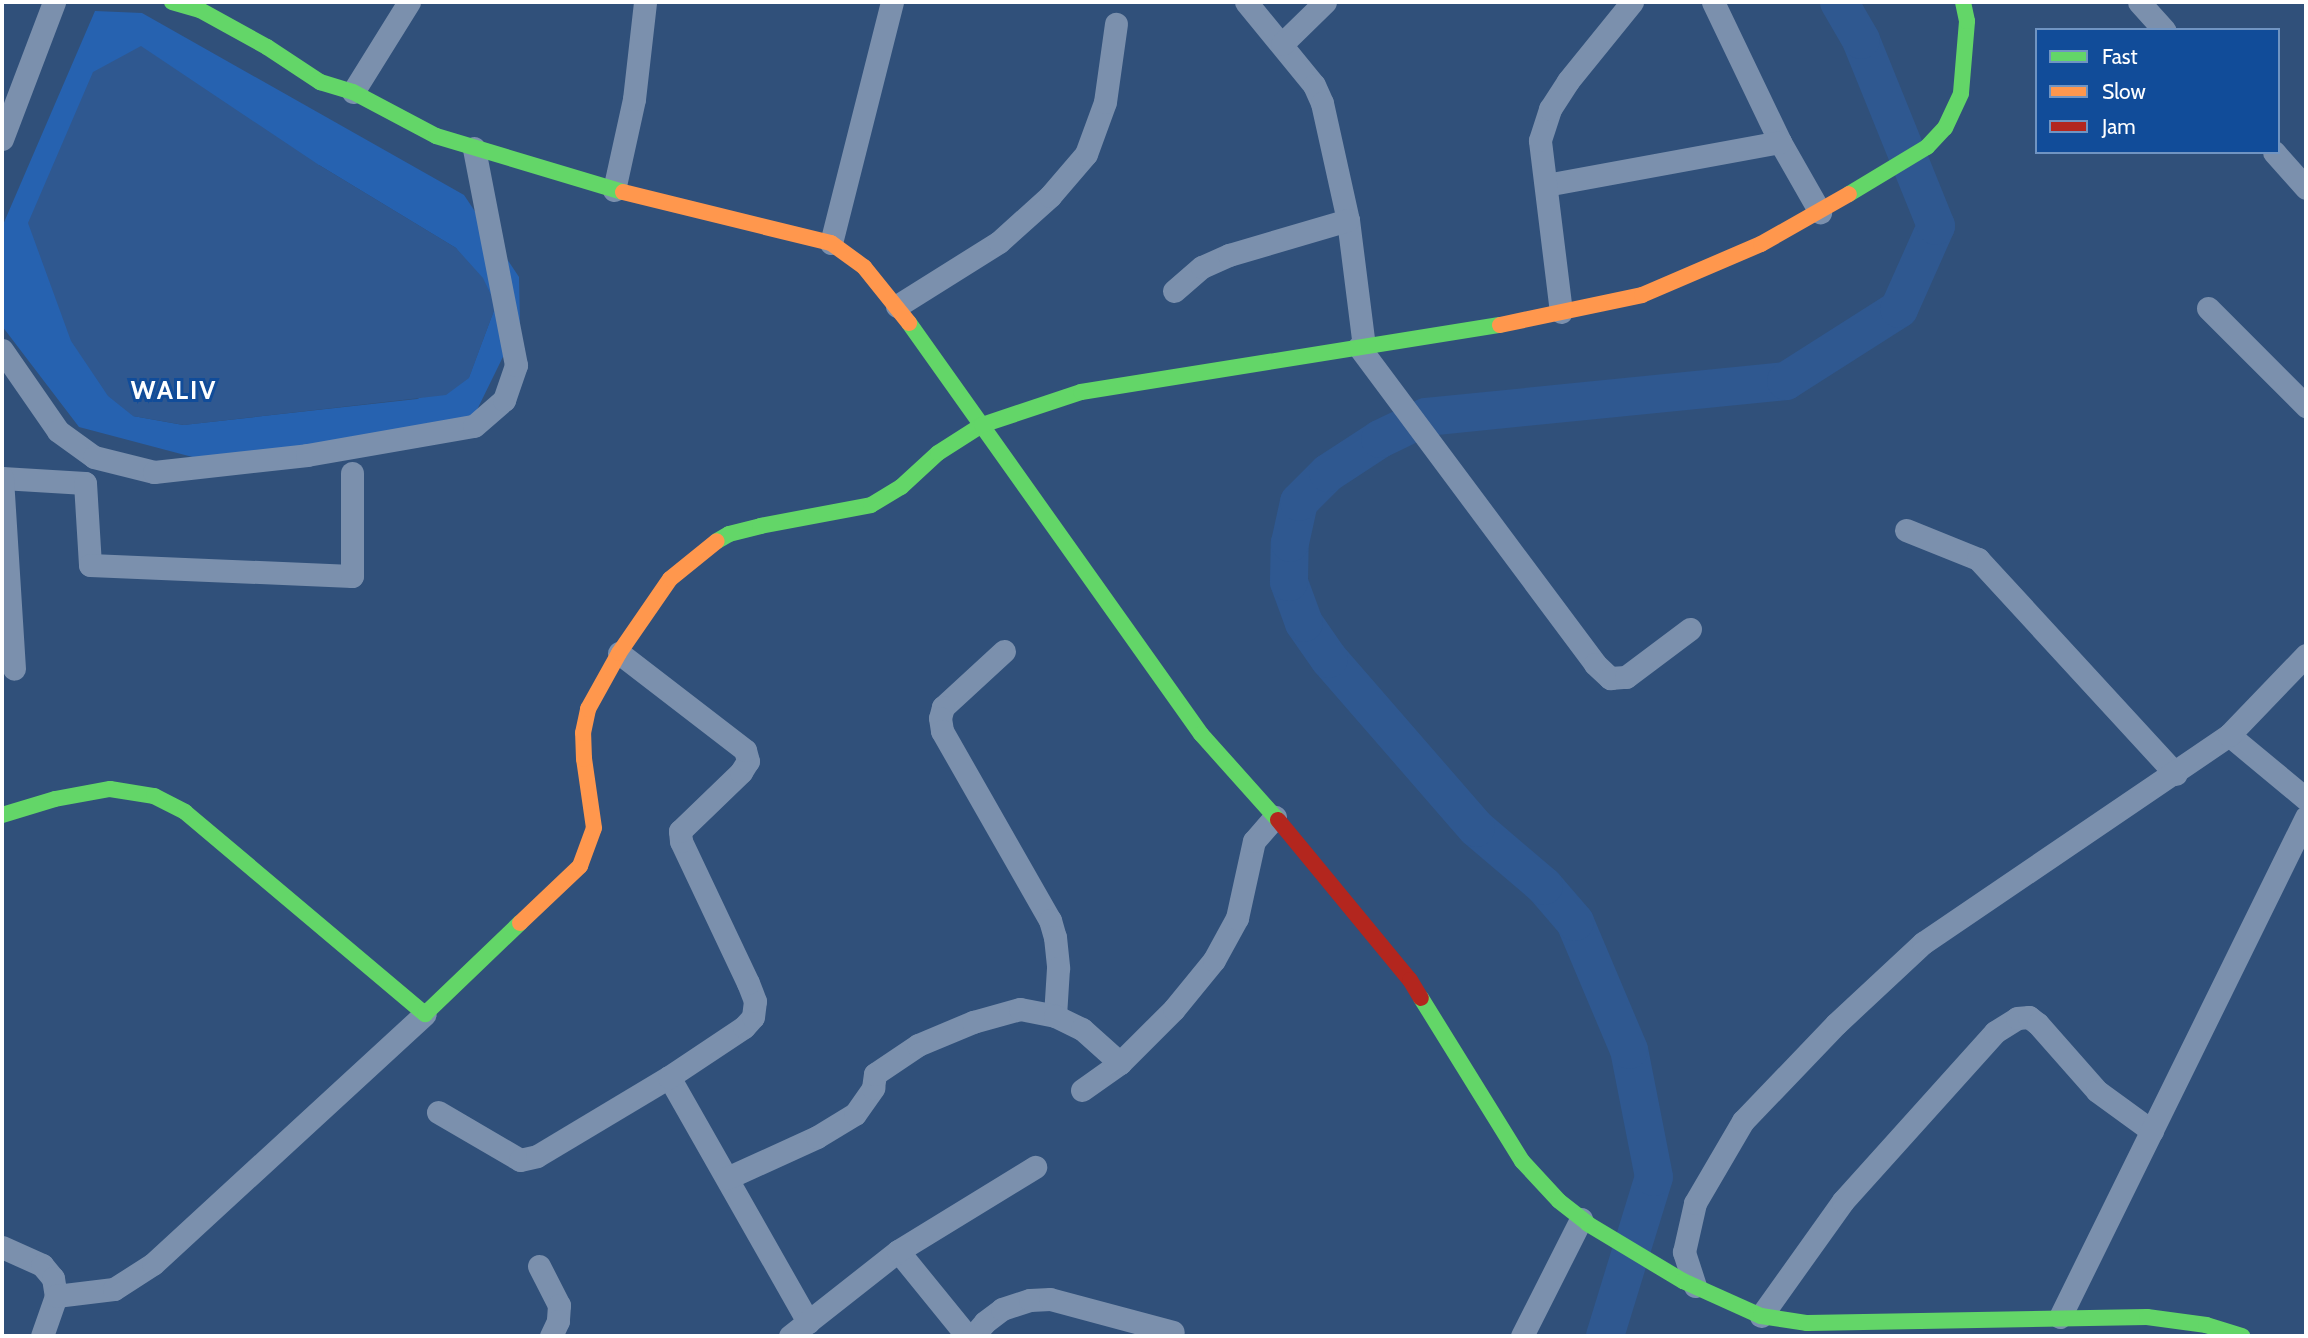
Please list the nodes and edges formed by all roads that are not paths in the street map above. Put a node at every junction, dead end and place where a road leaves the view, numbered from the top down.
1 (54, 2) edge
2 (172, 2) edge
3 (409, 2) edge
4 (645, 2) edge
5 (892, 2) edge
6 (1246, 2) edge
7 (1325, 2) edge
8 (1632, 2) edge
9 (1713, 2) edge
10 (1963, 2) edge
11 (2139, 2) edge
12 (1116, 24) dead end
13 (2162, 28) edge
14 (1282, 44) junction
15 (353, 92) junction
16 (2, 139) edge
17 (1780, 142) junction
18 (474, 148) junction
19 (2276, 154) edge
20 (1546, 185) junction
21 (2306, 188) edge
22 (614, 190) junction
23 (1819, 212) junction
24 (1348, 220) junction
25 (831, 243) junction
26 (1174, 291) dead end
27 (897, 306) junction
28 (2208, 308) dead end
29 (1562, 312) junction
30 (1362, 347) junction
31 (2, 350) edge
32 (2306, 406) edge
33 (982, 425) junction
34 (352, 473) dead end
35 (2, 478) edge
36 (1906, 530) dead end
37 (1690, 629) dead end
38 (1004, 651) dead end
39 (619, 653) junction
40 (2306, 655) edge
41 (14, 670) dead end
42 (2229, 735) junction
43 (2176, 774) junction
44 (2306, 799) edge
45 (2, 815) edge
46 (1275, 817) junction
47 (2306, 817) edge
48 (425, 1014) junction
49 (1055, 1016) junction
50 (1119, 1063) junction
51 (669, 1077) junction
52 (1082, 1090) dead end
53 (438, 1112) dead end
54 (2152, 1131) junction
55 (1035, 1167) dead end
56 (727, 1178) junction
57 (1584, 1221) junction
58 (2, 1247) edge
59 (898, 1251) junction
60 (539, 1266) dead end
61 (1689, 1284) junction
62 (56, 1296) junction
63 (1761, 1316) junction
64 (2060, 1317) junction
65 (799, 1329) edge
66 (1173, 1332) dead end
67 (43, 1336) edge
68 (551, 1336) edge
69 (967, 1336) edge
70 (973, 1336) edge
71 (1522, 1336) edge
72 (2242, 1336) edge

1 - 16 street
2 - 15 street
3 - 15 street
4 - 22 street
5 - 25 street
6 - 14 street
7 - 14 street
8 - 20 street
9 - 17 street
10 - 23 street
11 - 13 street
12 - 27 street
14 - 24 street
15 - 18 street
17 - 20 street
17 - 23 street
18 - 22 street
18 - 31 street
19 - 21 street
20 - 29 street
22 - 25 street
23 - 29 street
24 - 26 street
24 - 30 street
25 - 27 street
27 - 33 street
28 - 32 street
29 - 30 street
30 - 33 street
30 - 37 street
33 - 39 street
33 - 46 street
34 - 35 street
35 - 41 street
36 - 43 street
38 - 49 street
39 - 48 street
39 - 51 street
40 - 42 street
42 - 43 street
42 - 44 street
43 - 61 street
45 - 48 street
46 - 50 street
46 - 57 street
47 - 54 street
48 - 62 street
49 - 50 street
49 - 56 street
50 - 52 street
51 - 53 street
51 - 56 street
54 - 63 street
54 - 64 street
55 - 59 street
56 - 65 street
57 - 61 street
57 - 71 street
58 - 62 street
59 - 65 street
59 - 69 street
60 - 68 street
61 - 63 street
62 - 67 street
63 - 64 street
64 - 72 street
66 - 70 street

